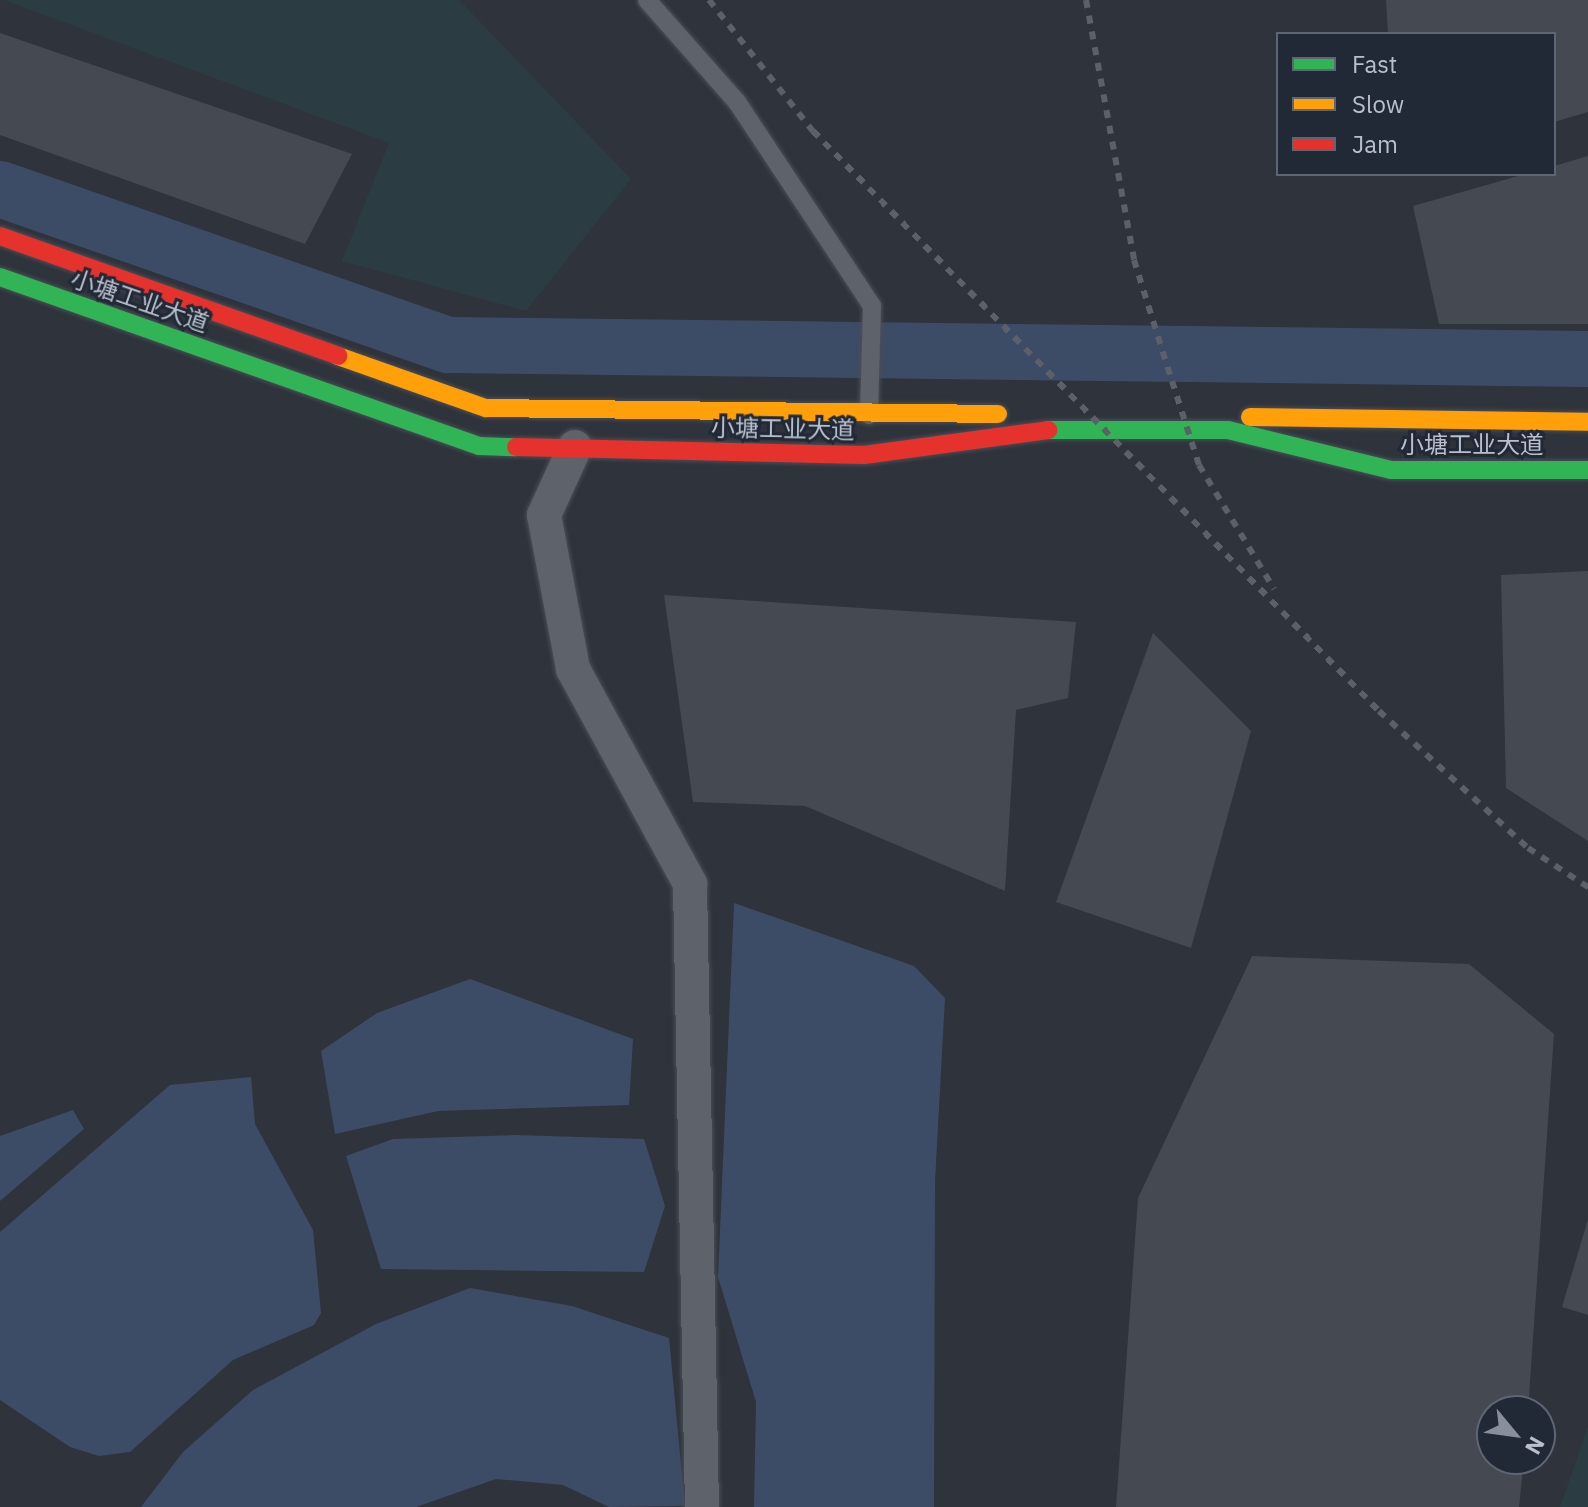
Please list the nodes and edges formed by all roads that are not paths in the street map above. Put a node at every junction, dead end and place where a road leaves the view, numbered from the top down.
1 (647, 0) edge
2 (0, 236) edge
3 (49, 253) junction
4 (0, 277) edge
5 (43, 292) junction
6 (0, 304) edge
7 (869, 413) junction
8 (1588, 422) edge
9 (575, 447) junction
10 (864, 455) junction
11 (1588, 470) edge
12 (702, 1507) edge

1 - 7 lane
2 - 3 main road, 小塘工业大道
3 - 5 main road
3 - 7 main road, 小塘工业大道
4 - 5 main road, 小塘工业大道
5 - 6 main road
5 - 9 main road, 小塘工业大道
7 - 8 main road, 小塘工业大道
7 - 10 lane
9 - 10 main road, 小塘工业大道
9 - 12 street
10 - 11 main road, 小塘工业大道

